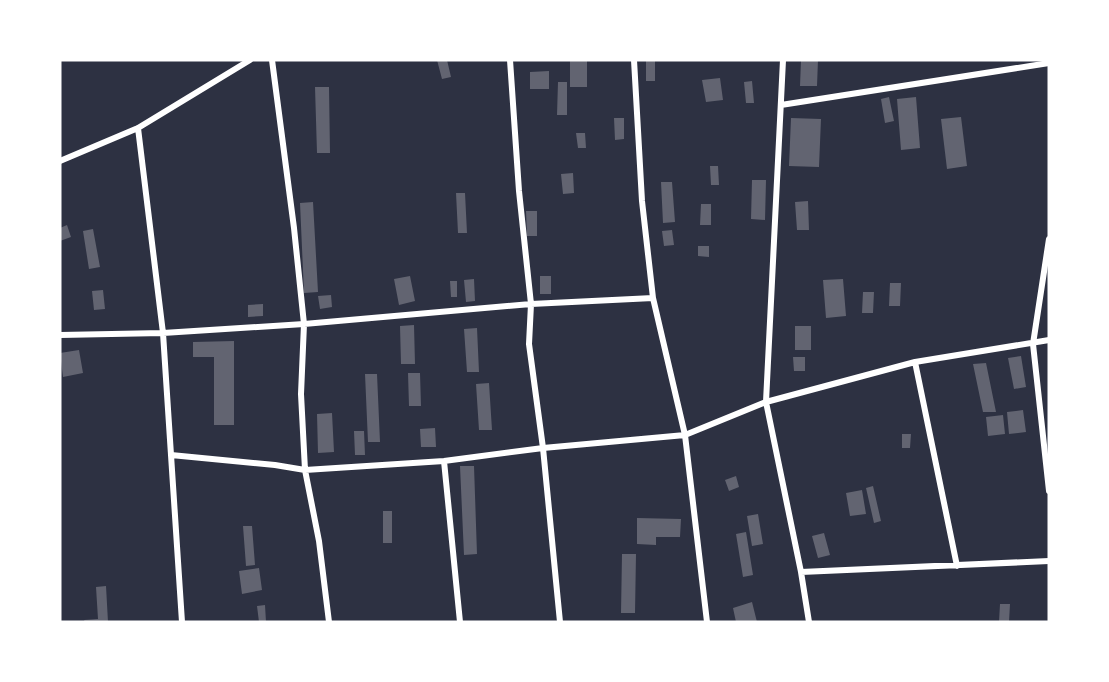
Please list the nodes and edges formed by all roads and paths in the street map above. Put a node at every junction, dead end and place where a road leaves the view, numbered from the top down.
1 (250, 60) edge
2 (272, 60) edge
3 (510, 60) edge
4 (634, 60) edge
5 (783, 60) edge
6 (1049, 63) edge
7 (782, 105) junction
8 (138, 128) junction
9 (60, 161) edge
10 (1049, 239) edge
11 (653, 298) junction
12 (531, 304) junction
13 (304, 324) junction
14 (163, 333) junction
15 (60, 335) edge
16 (1049, 340) edge
17 (1033, 344) junction
18 (915, 362) junction
19 (766, 402) junction
20 (686, 435) junction
21 (543, 448) junction
22 (171, 455) junction
23 (444, 461) junction
24 (305, 470) junction
25 (1049, 491) edge
26 (1049, 561) edge
27 (957, 566) junction
28 (801, 572) junction
29 (182, 622) edge
30 (329, 622) edge
31 (460, 622) edge
32 (560, 622) edge
33 (707, 622) edge
34 (809, 622) edge

1 - 8 street
2 - 13 street
3 - 12 street
4 - 11 street
5 - 7 street
6 - 7 street
7 - 19 street
8 - 9 street
8 - 14 street
10 - 17 street
11 - 12 street
11 - 20 street
12 - 13 street
12 - 21 street
13 - 14 street
13 - 24 street
14 - 15 street
14 - 22 street
16 - 17 street
17 - 18 street
17 - 25 street
18 - 19 street
18 - 27 street
19 - 20 street
19 - 28 street
20 - 21 street
20 - 33 street
21 - 23 street
21 - 32 street
22 - 24 street
22 - 29 street
23 - 24 street
23 - 31 street
24 - 30 street
26 - 27 street
27 - 28 street
28 - 34 street

